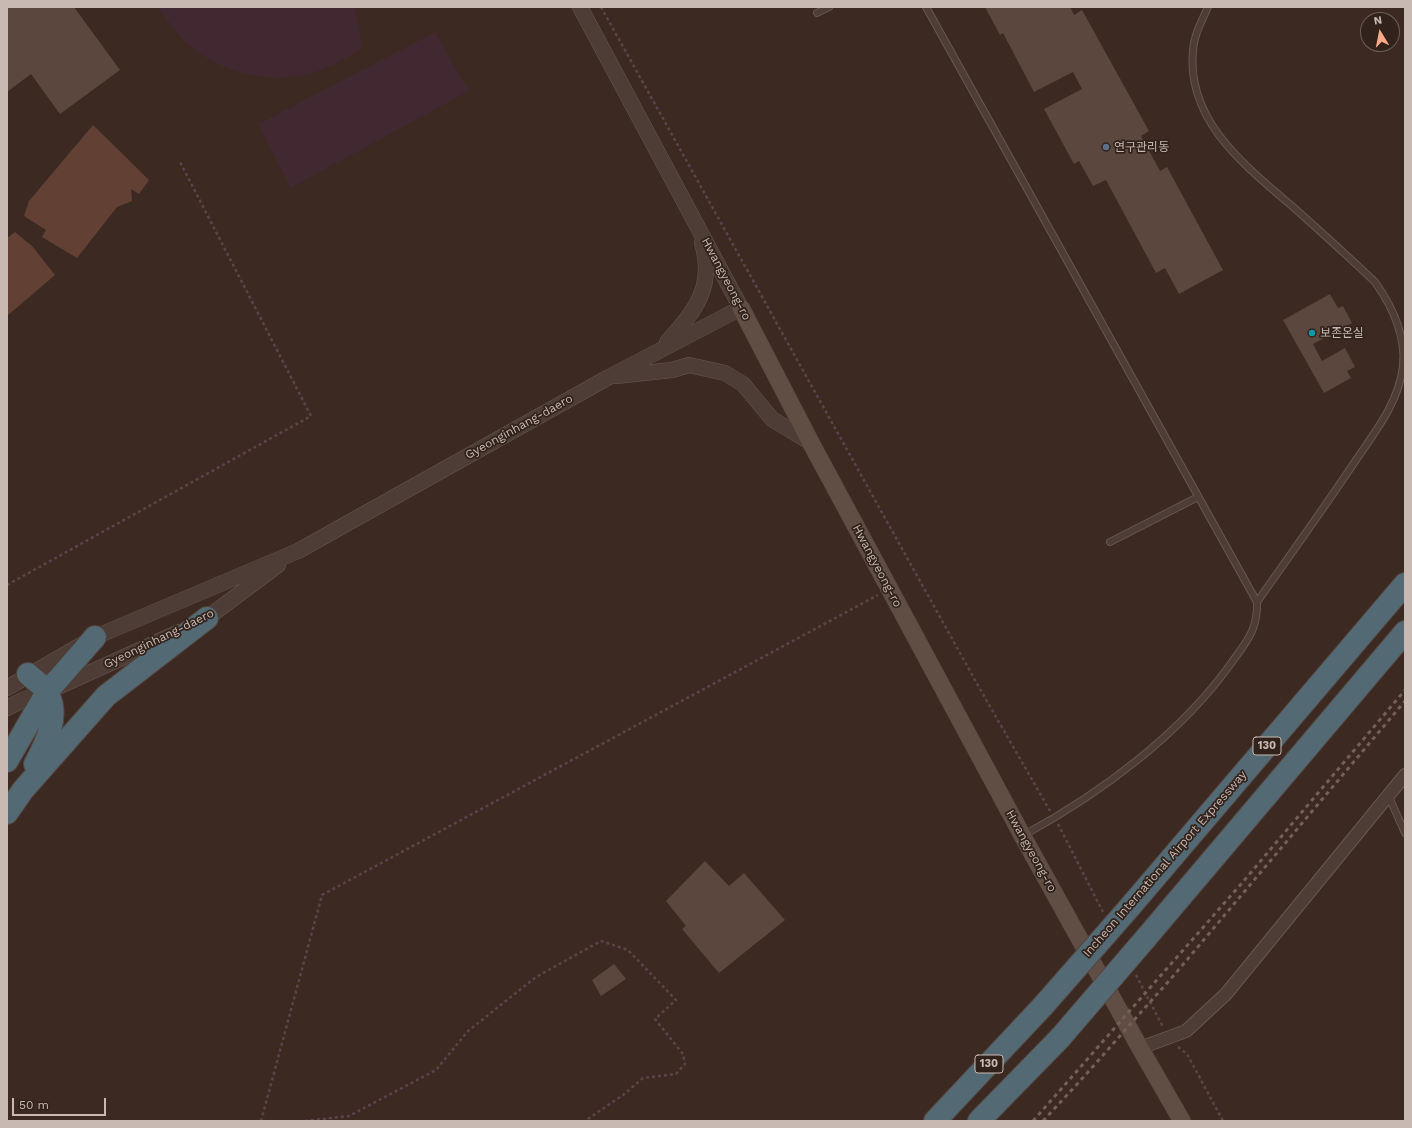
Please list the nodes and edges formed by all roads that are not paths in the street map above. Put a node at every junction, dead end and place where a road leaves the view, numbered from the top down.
1 (580, 7) edge
2 (829, 7) edge
3 (926, 7) edge
4 (1208, 7) edge
5 (817, 13) dead end
6 (684, 200) junction
7 (741, 308) junction
8 (661, 348) junction
9 (609, 377) junction
10 (811, 443) junction
11 (1198, 497) junction
12 (1110, 542) dead end
13 (298, 551) junction
14 (1405, 584) edge
15 (1257, 602) junction
16 (207, 618) junction
17 (1405, 632) edge
18 (95, 637) junction
19 (28, 674) junction
20 (7, 688) edge
21 (48, 692) junction
22 (7, 708) edge
23 (7, 761) edge
24 (1405, 775) edge
25 (22, 790) junction
26 (1389, 797) junction
27 (7, 814) edge
28 (1405, 833) edge
29 (1022, 835) junction
30 (1140, 1048) junction
31 (935, 1121) edge
32 (979, 1121) edge
33 (1182, 1121) edge

1 - 6 street, Hwangyeong-ro
2 - 5 lane
3 - 11 lane
4 - 15 lane
6 - 7 street, Hwangyeong-ro
6 - 8 street
7 - 8 street, Gyeonginhang-daero
7 - 10 main road, Hwangyeong-ro
8 - 9 street, Gyeonginhang-daero
9 - 10 street
9 - 13 street, Gyeonginhang-daero
10 - 29 main road, Hwangyeong-ro
11 - 12 lane
11 - 15 lane
13 - 16 street, Gyeonginhang-daero
13 - 18 street, Gyeonginhang-daero
14 - 31 highway, Incheon International Airport Expressway / 130, bridge
15 - 29 lane
16 - 21 street, Gyeonginhang-daero
16 - 25 highway
17 - 32 highway, 130, bridge
18 - 19 street, Gyeonginhang-daero
18 - 21 highway
19 - 20 street, Gyeonginhang-daero
19 - 21 highway
21 - 22 street, Gyeonginhang-daero
21 - 23 highway
21 - 25 highway
24 - 26 street
25 - 27 highway
26 - 28 lane
26 - 30 street
29 - 30 main road, Hwangyeong-ro
30 - 33 main road, Hwangyeong-ro

